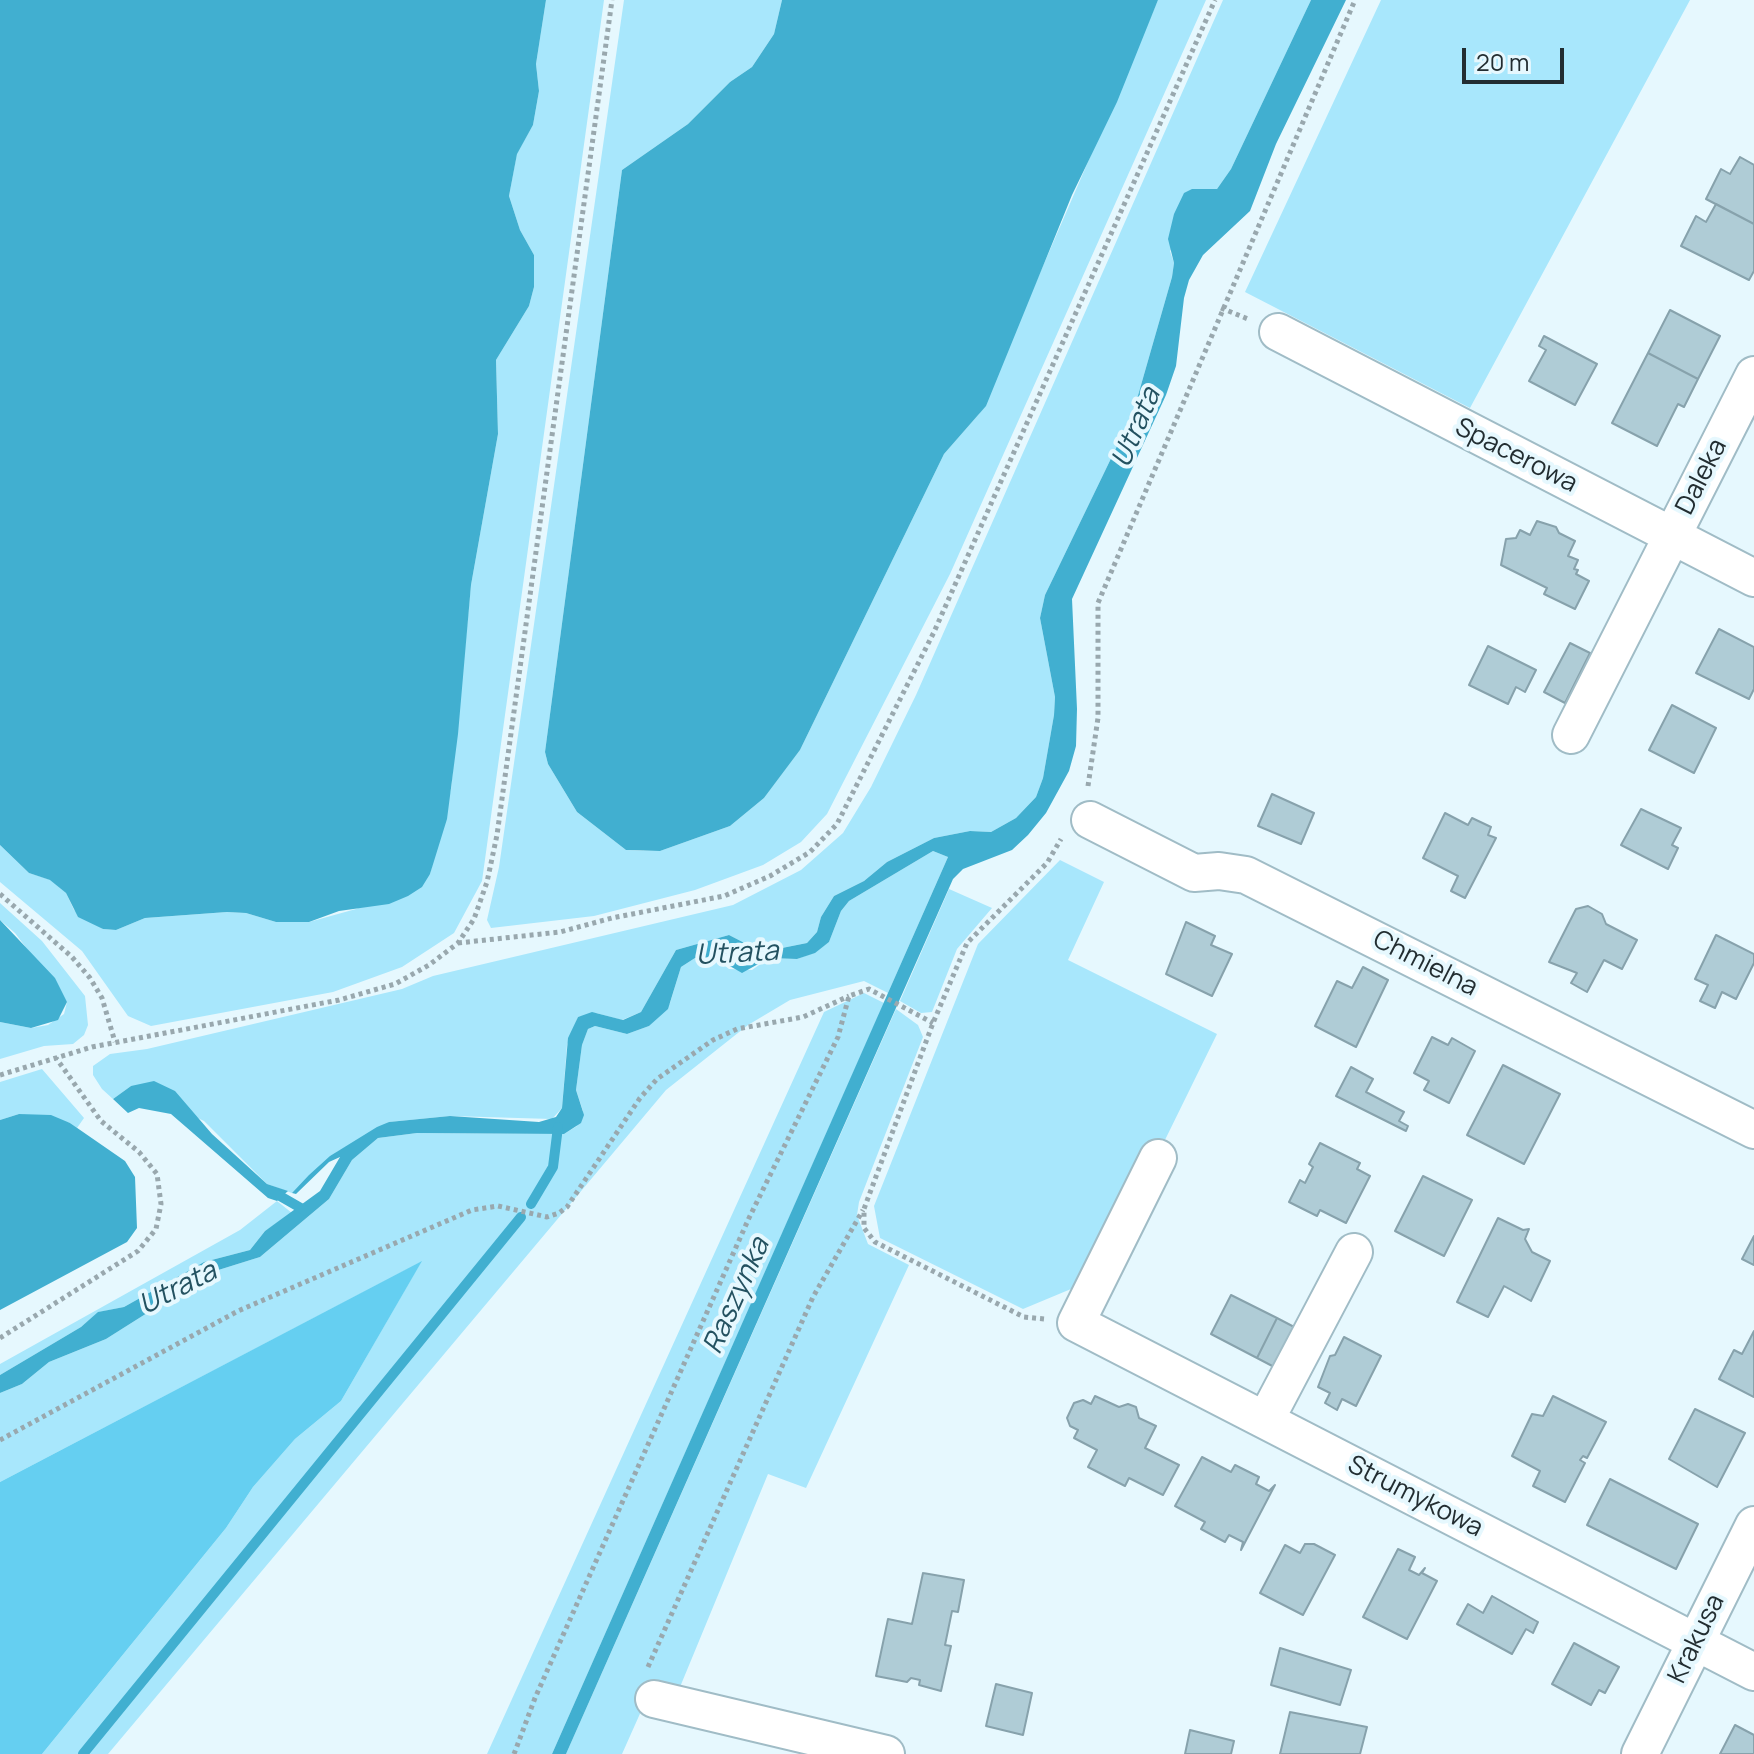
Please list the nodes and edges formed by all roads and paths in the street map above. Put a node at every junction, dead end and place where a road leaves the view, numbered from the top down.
1 (612, 0) edge
2 (1215, 0) edge
3 (1355, 0) edge
4 (1278, 332) dead end
5 (1754, 375) edge
6 (1672, 537) junction
7 (1754, 578) edge
8 (1571, 735) dead end
9 (1092, 778) dead end
10 (1090, 820) joint
11 (0, 894) edge
12 (458, 943) junction
13 (849, 996) junction
14 (933, 1023) junction
15 (115, 1042) junction
16 (56, 1058) junction
17 (0, 1075) edge
18 (1754, 1130) edge
19 (1158, 1158) dead end
20 (864, 1209) junction
21 (1354, 1252) dead end
22 (1076, 1323) junction
23 (0, 1338) edge
24 (1266, 1419) junction
25 (0, 1440) edge
26 (1754, 1525) edge
27 (1696, 1641) junction
28 (1754, 1672) edge
29 (654, 1699) joint
30 (514, 1754) edge
31 (886, 1754) edge
32 (1640, 1754) edge

1 - 12 path
2 - 12 path
3 - 9 path
4 - 6 street, Spacerowa
5 - 6 street, Daleka
6 - 7 street, Spacerowa
6 - 8 street, Daleka
10 - 14 path
10 - 18 street, Chmielna
11 - 15 path
12 - 15 path
13 - 14 path
13 - 25 path
13 - 30 path
14 - 20 path
15 - 16 path
16 - 17 path
16 - 23 path
19 - 22 street
20 - 22 path
20 - 29 path
21 - 24 street
22 - 24 street, Strumykowa
24 - 27 street, Strumykowa
26 - 27 street, Krakusa
27 - 28 street, Strumykowa
27 - 32 street, Krakusa
29 - 31 street

